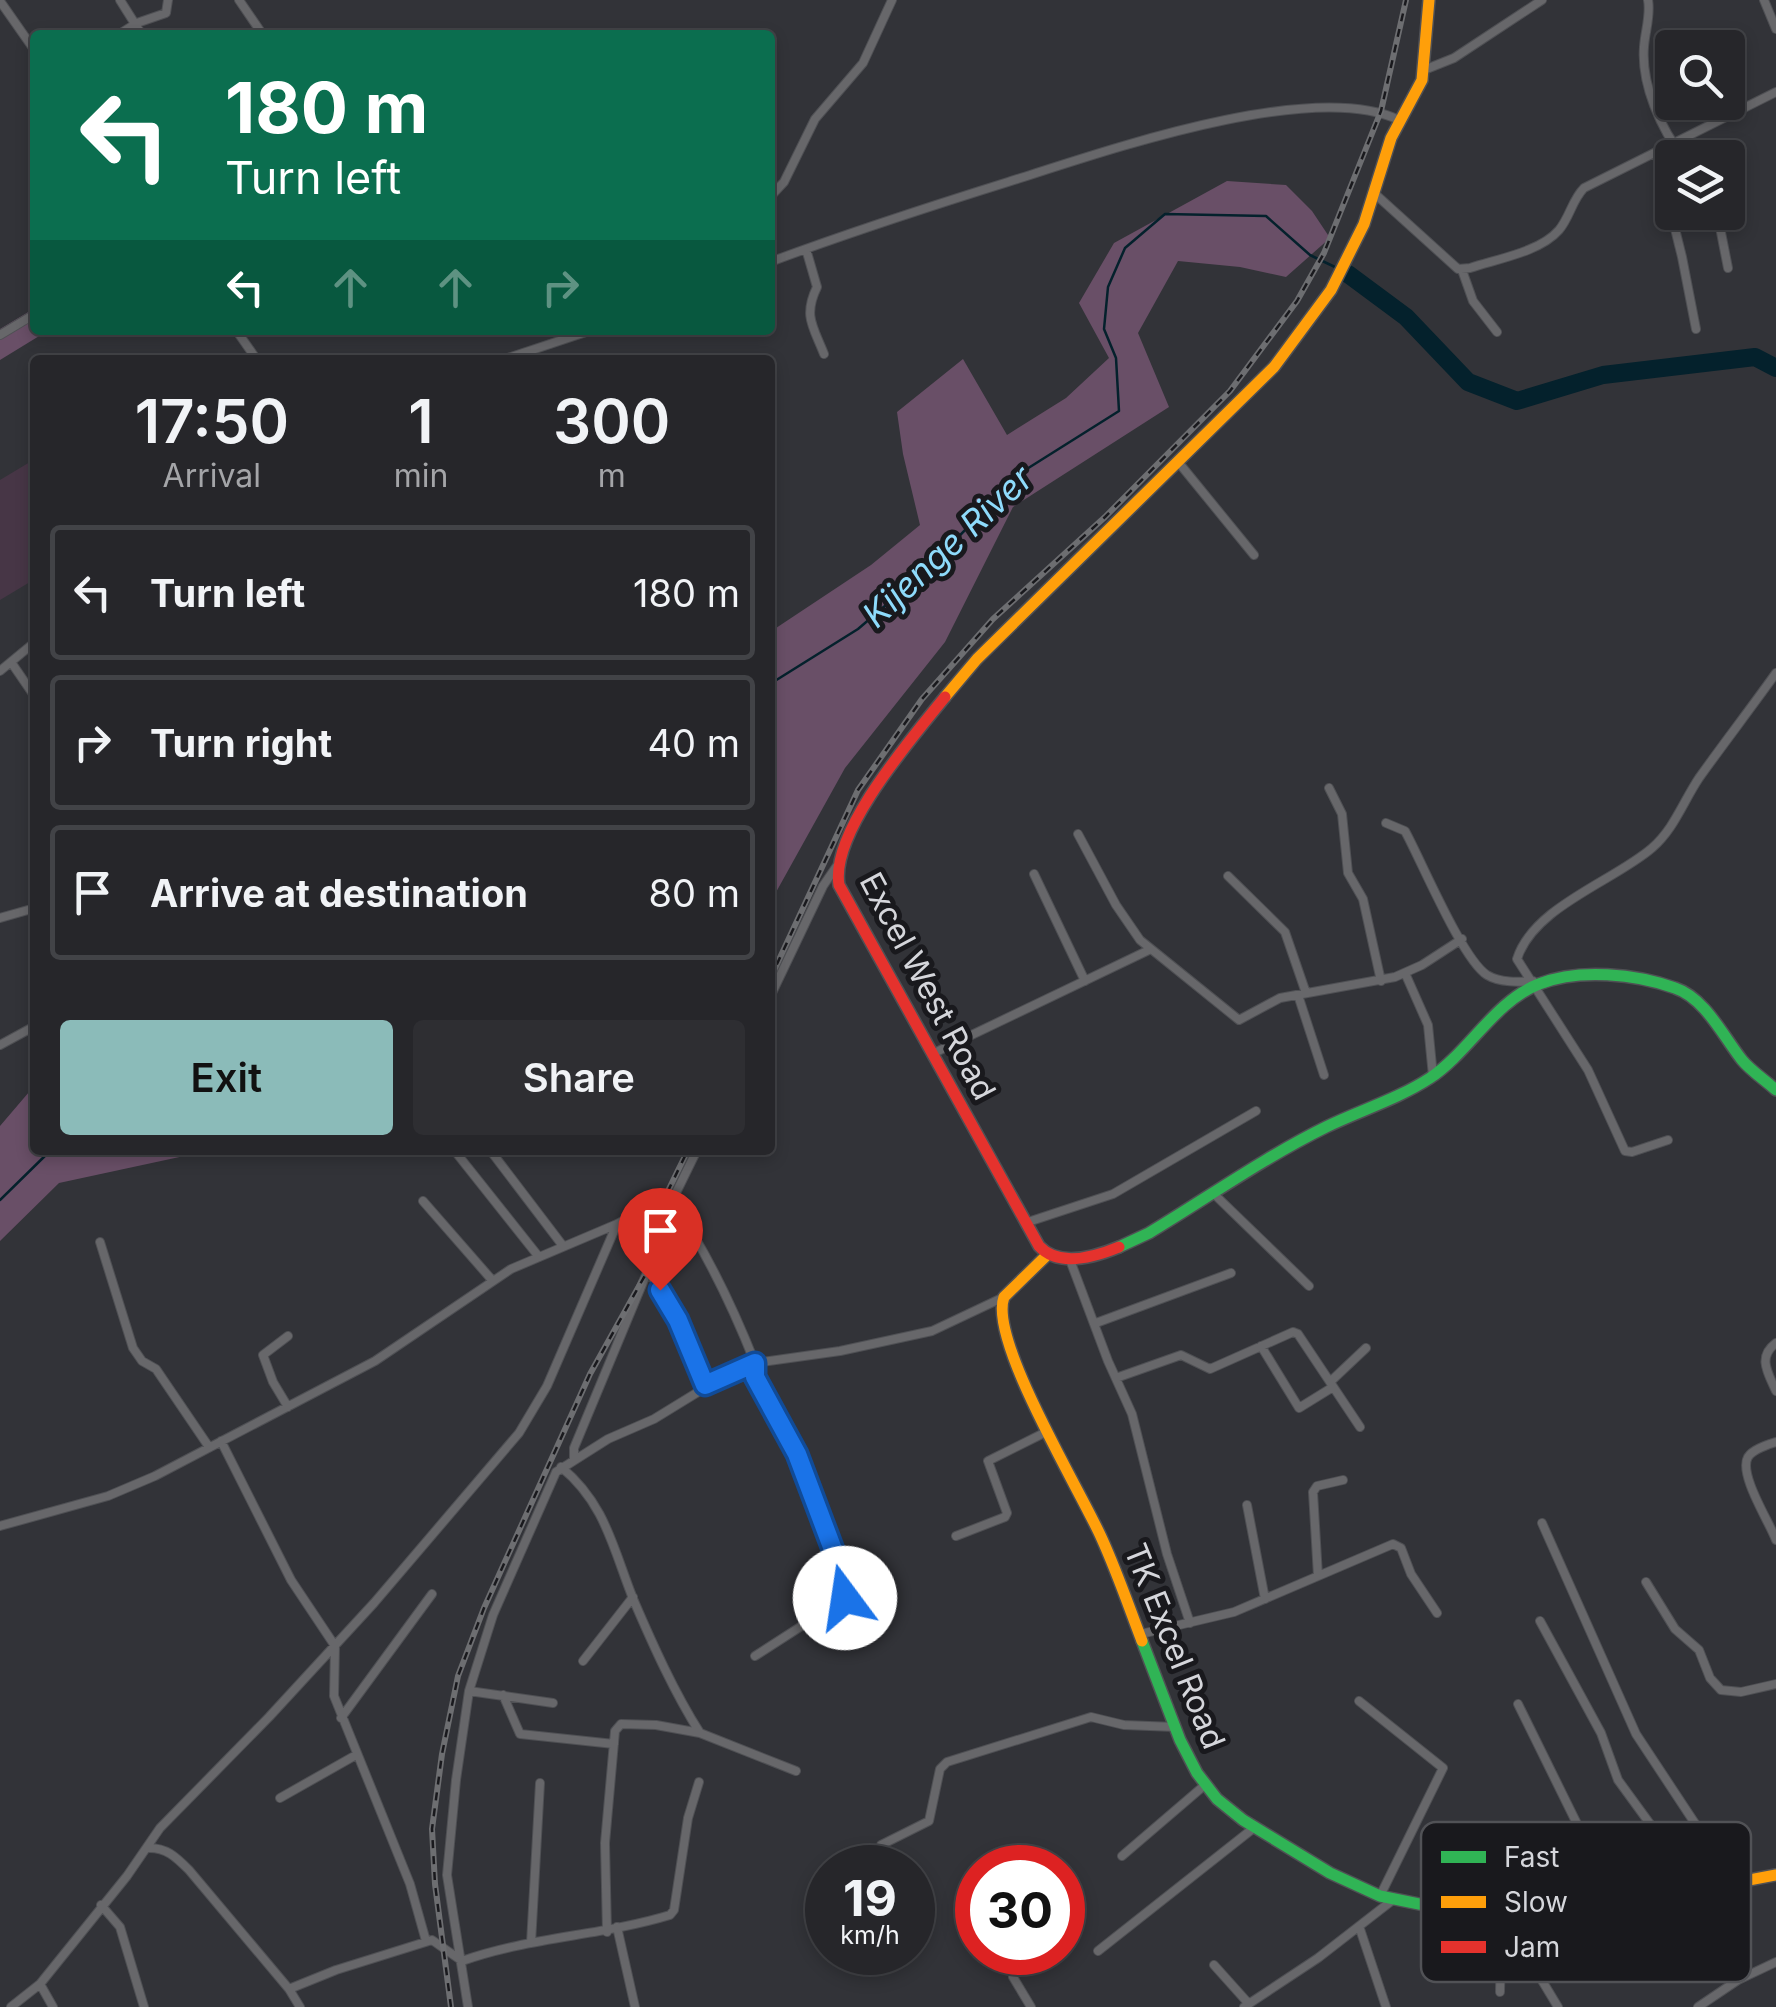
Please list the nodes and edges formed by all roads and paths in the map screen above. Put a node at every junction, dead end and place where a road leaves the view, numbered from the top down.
1 (120, 0) edge
2 (168, 0) edge
3 (239, 0) edge
4 (892, 0) edge
5 (1429, 0) edge
6 (1542, 0) edge
7 (1648, 0) edge
8 (1764, 0) edge
9 (0, 1) edge
10 (138, 23) junction
11 (1776, 28) edge
12 (126, 30) edge
13 (140, 30) edge
14 (260, 30) edge
15 (30, 44) edge
16 (1424, 70) junction
17 (1776, 92) edge
18 (1400, 120) junction
19 (1671, 140) edge
20 (1678, 140) edge
21 (1655, 152) edge
22 (775, 192) edge
23 (1374, 193) junction
24 (1676, 230) edge
25 (1721, 230) edge
26 (806, 249) junction
27 (775, 260) edge
28 (1728, 268) dead end
29 (1462, 270) junction
30 (30, 317) edge
31 (1696, 330) dead end
32 (1497, 332) dead end
33 (0, 335) edge
34 (577, 335) edge
35 (824, 354) dead end
36 (517, 355) edge
37 (1178, 463) junction
38 (1254, 555) dead end
39 (30, 646) edge
40 (11, 662) junction
41 (0, 671) edge
42 (1776, 673) edge
43 (30, 690) edge
44 (1328, 788) dead end
45 (1386, 822) dead end
46 (1078, 834) dead end
47 (836, 867) junction
48 (1034, 874) dead end
49 (1228, 876) dead end
50 (30, 909) edge
51 (0, 918) edge
52 (1462, 939) junction
53 (1149, 950) junction
54 (1405, 973) junction
55 (1085, 981) junction
56 (1381, 981) junction
57 (1534, 983) junction
58 (775, 986) edge
59 (1302, 994) junction
60 (30, 1029) edge
61 (0, 1045) edge
62 (932, 1054) junction
63 (1324, 1075) dead end
64 (1433, 1076) junction
65 (1776, 1090) edge
66 (1256, 1111) dead end
67 (1668, 1140) dead end
68 (458, 1155) edge
69 (494, 1155) edge
70 (694, 1155) edge
71 (1214, 1194) junction
72 (668, 1199) junction
73 (423, 1201) dead end
74 (1026, 1223) junction
75 (617, 1224) junction
76 (100, 1242) dead end
77 (564, 1246) junction
78 (1048, 1254) junction
79 (539, 1257) junction
80 (1070, 1260) junction
81 (648, 1270) junction
82 (1231, 1273) dead end
83 (492, 1280) junction
84 (1309, 1286) dead end
85 (1004, 1296) junction
86 (1096, 1322) junction
87 (288, 1336) dead end
88 (1776, 1343) edge
89 (1261, 1346) junction
90 (1366, 1348) dead end
91 (755, 1363) junction
92 (1116, 1378) junction
93 (1332, 1384) junction
94 (705, 1385) junction
95 (1776, 1391) edge
96 (288, 1406) junction
97 (1360, 1426) dead end
98 (1046, 1432) junction
99 (221, 1441) junction
100 (1776, 1442) edge
101 (209, 1447) junction
102 (574, 1459) junction
103 (561, 1467) junction
104 (1343, 1480) dead end
105 (1247, 1504) dead end
106 (1542, 1524) dead end
107 (0, 1526) edge
108 (956, 1536) dead end
109 (1776, 1540) edge
110 (1318, 1576) junction
111 (1646, 1582) dead end
112 (432, 1594) dead end
113 (633, 1597) junction
114 (1266, 1599) junction
115 (1437, 1613) dead end
116 (1540, 1621) dead end
117 (1190, 1623) junction
118 (1140, 1634) junction
119 (335, 1646) junction
120 (755, 1656) dead end
121 (583, 1661) dead end
122 (1776, 1684) edge
123 (469, 1692) junction
124 (503, 1695) junction
125 (1359, 1701) dead end
126 (553, 1704) dead end
127 (1518, 1704) dead end
128 (341, 1718) junction
129 (1175, 1727) junction
130 (700, 1732) junction
131 (614, 1744) junction
132 (356, 1755) junction
133 (796, 1771) dead end
134 (540, 1782) dead end
135 (699, 1782) dead end
136 (1206, 1784) junction
137 (280, 1798) dead end
138 (1577, 1822) edge
139 (1649, 1822) edge
140 (1694, 1822) edge
141 (1255, 1828) junction
142 (881, 1845) dead end
143 (147, 1848) junction
144 (1122, 1856) dead end
145 (1776, 1875) edge
146 (1751, 1880) edge
147 (1380, 1896) junction
148 (1394, 1900) junction
149 (101, 1905) junction
150 (1421, 1905) edge
151 (1359, 1926) junction
152 (612, 1930) junction
153 (426, 1941) junction
154 (531, 1944) junction
155 (1098, 1952) dead end
156 (462, 1961) junction
157 (1776, 1962) edge
158 (1214, 1966) dead end
159 (1751, 1974) edge
160 (1013, 1976) dead end
161 (1500, 1982) edge
162 (1543, 1982) edge
163 (1735, 1982) edge
164 (40, 1984) junction
165 (290, 1989) junction
166 (1500, 1992) dead end
167 (1247, 2005) edge
168 (11, 2007) edge
169 (53, 2007) edge
170 (144, 2007) edge
171 (300, 2007) edge
172 (468, 2007) edge
173 (635, 2007) edge
174 (1031, 2007) edge
175 (1386, 2007) edge
176 (1558, 2007) edge
177 (1698, 2007) edge

1 - 10 street
2 - 10 street
3 - 14 street
4 - 22 street
5 - 16 street, Excel West Road
6 - 16 street
7 - 19 street
8 - 11 street
9 - 15 street
10 - 12 street
10 - 13 street
16 - 18 street, Excel West Road
17 - 20 street
18 - 23 street, Excel West Road
18 - 26 street
21 - 29 street
23 - 29 street
23 - 37 street, Excel West Road
24 - 31 street
25 - 28 street
26 - 27 street
26 - 35 street
29 - 32 street
30 - 33 street
34 - 36 street
37 - 38 street
37 - 47 street, Excel West Road
39 - 40 street
40 - 41 street
40 - 43 street
42 - 57 street
44 - 56 street
45 - 52 street
46 - 53 street
47 - 58 street
47 - 62 street, Excel West Road
48 - 55 street
49 - 59 street
50 - 51 street
52 - 54 street
52 - 57 street
53 - 55 street
53 - 59 street
54 - 56 street
54 - 64 street
55 - 62 street
56 - 59 street
57 - 64 street
57 - 65 street
57 - 67 street
59 - 63 street
60 - 61 street
62 - 74 street, Excel West Road
64 - 71 street
66 - 74 street
68 - 79 street
69 - 77 street
70 - 72 street
71 - 80 street
71 - 84 street
72 - 75 street
72 - 81 street
72 - 91 street
73 - 83 street
74 - 78 street, Excel West Road
75 - 77 street
75 - 119 street
76 - 101 street
77 - 79 street
78 - 80 street
78 - 85 street
79 - 83 street
80 - 86 street
81 - 94 street
81 - 102 street
82 - 86 street
83 - 96 street
85 - 91 street
85 - 98 street, TK Excel Road
86 - 92 street
87 - 96 street
88 - 95 street
89 - 92 street
89 - 93 street
89 - 93 street
90 - 93 street
91 - 94 street
91 - 120 street
92 - 117 street
93 - 97 street
94 - 102 street
96 - 99 street
98 - 108 street
98 - 118 street, TK Excel Road
99 - 101 street
99 - 119 street
100 - 109 street
101 - 107 street
102 - 103 street
103 - 113 street
103 - 123 street
104 - 110 street
105 - 114 street
106 - 140 street
110 - 114 street
110 - 115 street
111 - 122 street
112 - 128 street
113 - 121 street
113 - 130 street
114 - 117 street
116 - 139 street
117 - 118 street
118 - 129 street, TK Excel Road
119 - 128 street
119 - 143 street
123 - 124 street
123 - 156 street
124 - 126 street
124 - 131 street
125 - 147 street
127 - 138 street
128 - 132 street
129 - 136 street, TK Excel Road
129 - 142 street
130 - 131 street
130 - 133 street
131 - 152 street
132 - 137 street
132 - 153 street
134 - 154 street
135 - 152 street
136 - 141 street, TK Excel Road
136 - 144 street
141 - 147 street, TK Excel Road
141 - 155 street
143 - 149 street
143 - 165 street
145 - 146 street, TK Excel Road
147 - 148 street, TK Excel Road
148 - 150 street, TK Excel Road
148 - 151 street
149 - 164 street
149 - 170 street
151 - 167 street
151 - 175 street
152 - 154 street
152 - 173 street
153 - 156 street
153 - 165 street
154 - 156 street
156 - 172 street
157 - 159 street
158 - 167 street
160 - 174 street
161 - 166 street
162 - 176 street
163 - 177 street
164 - 168 street
164 - 169 street
165 - 171 street

